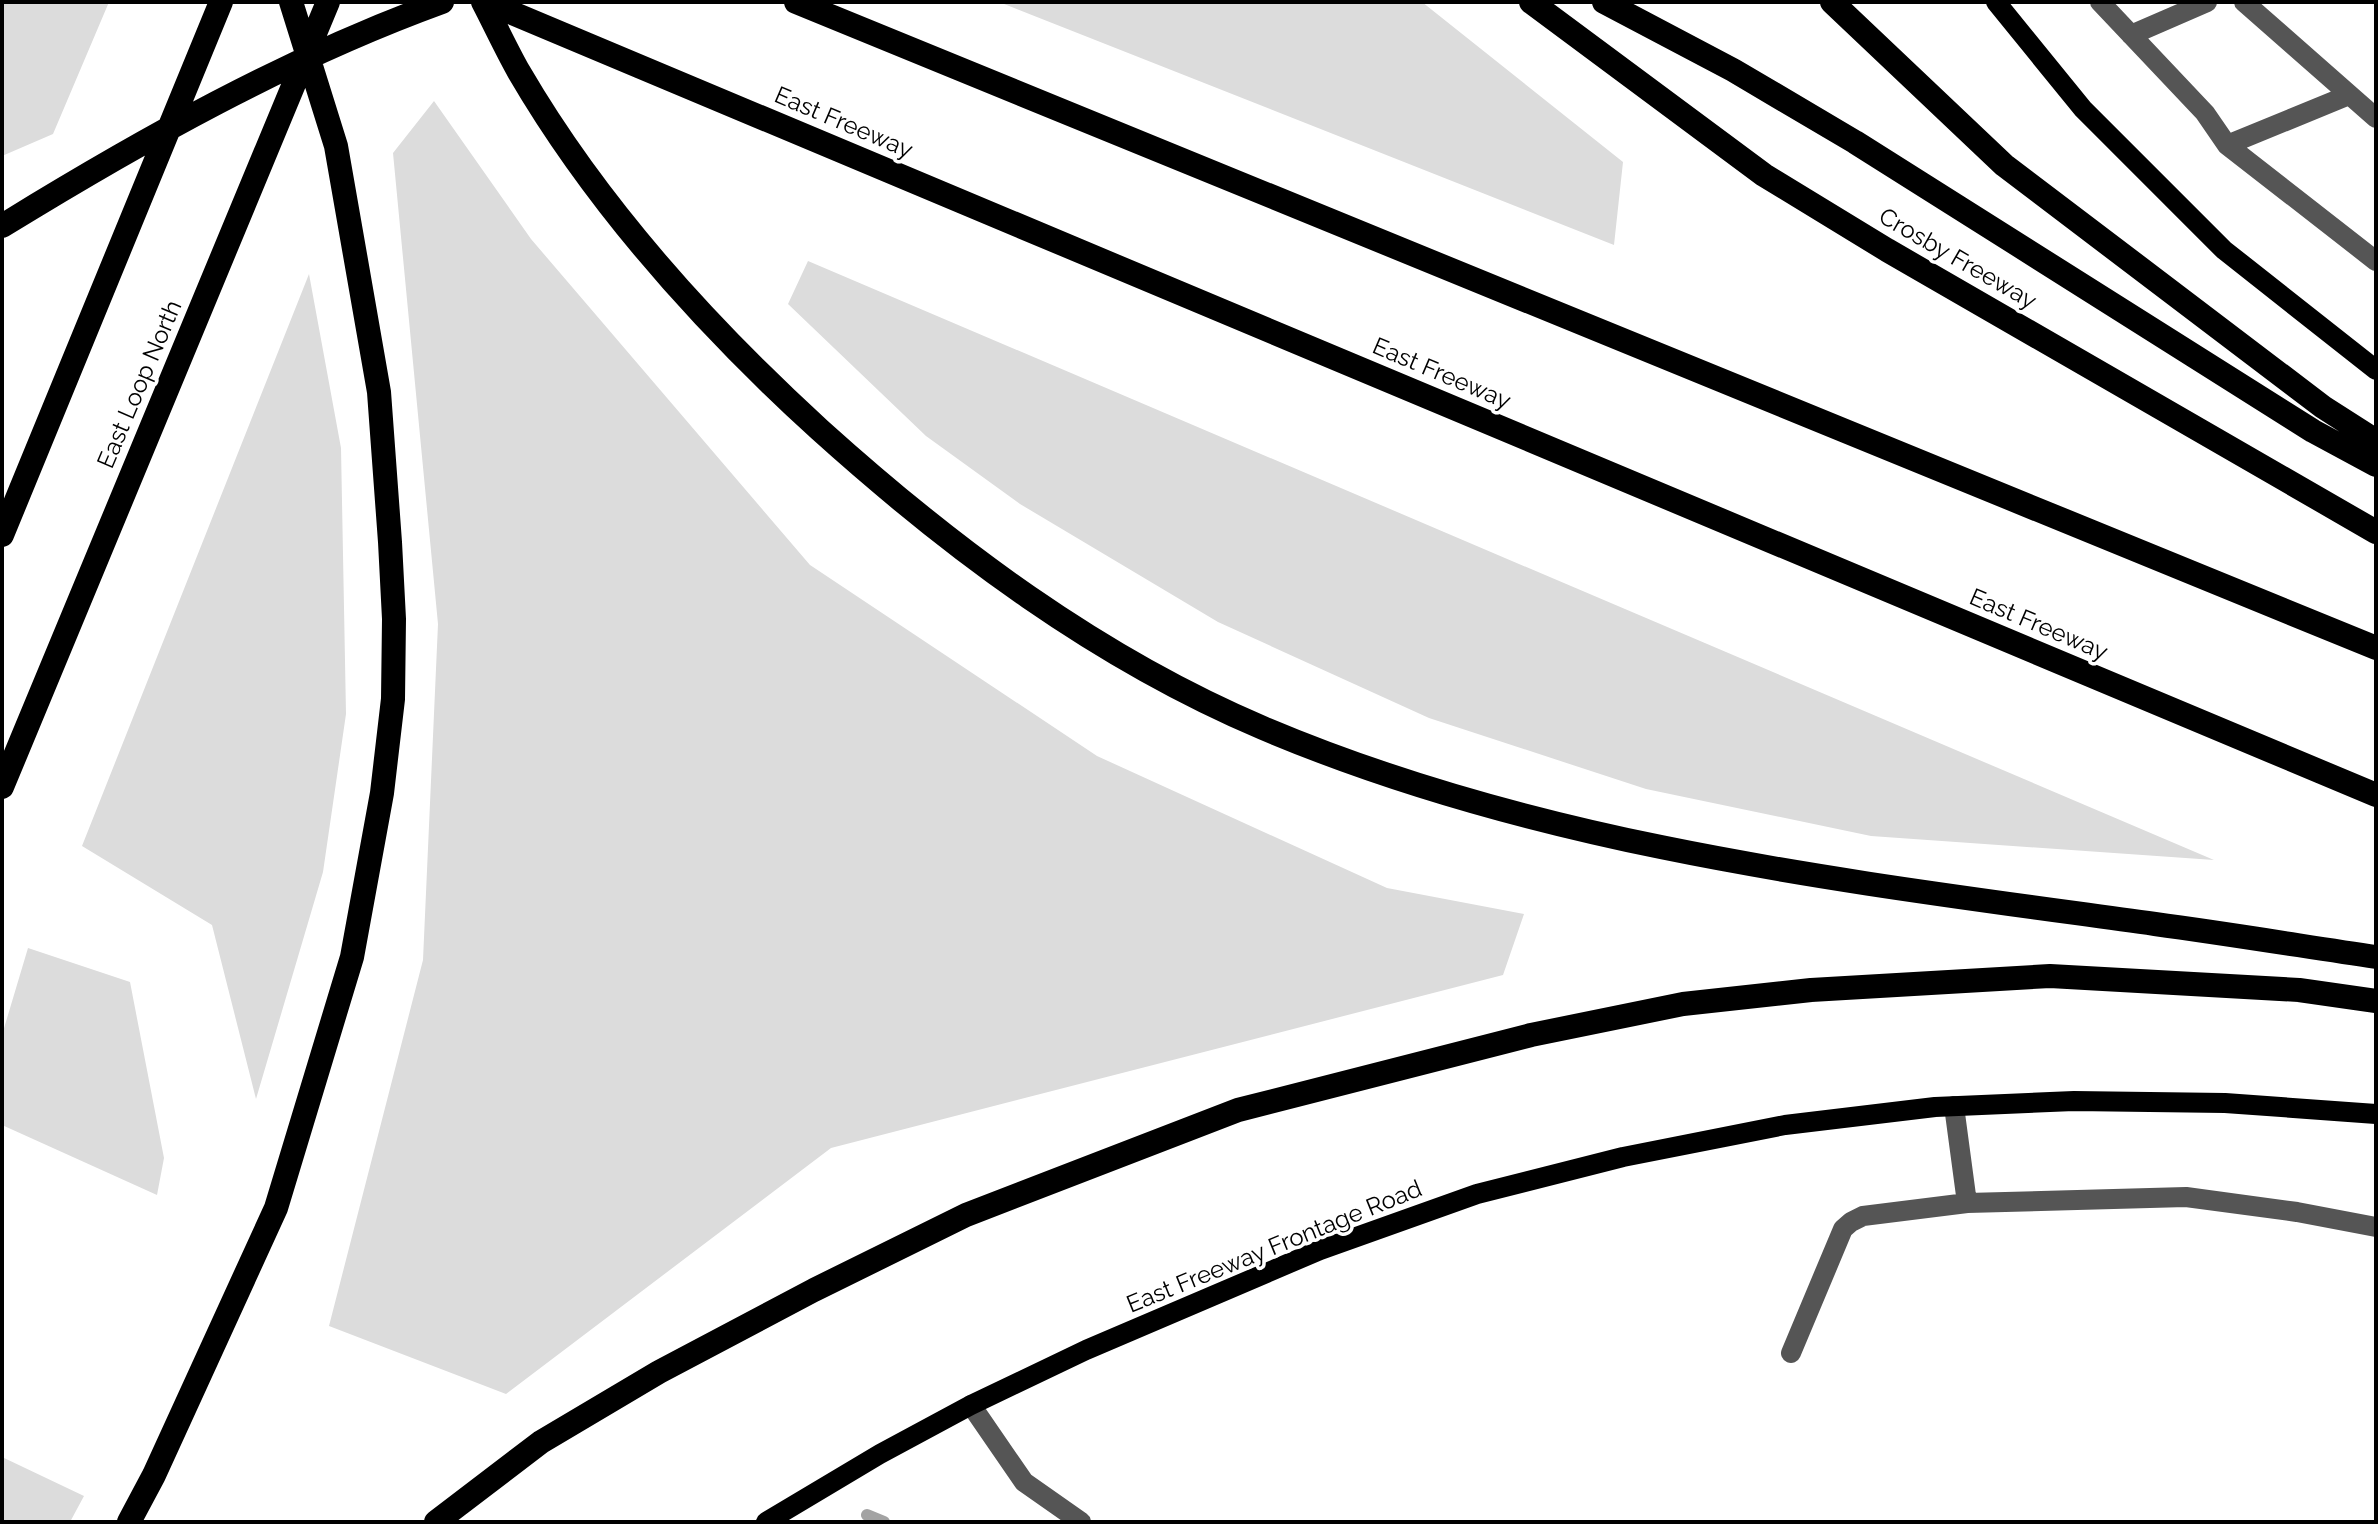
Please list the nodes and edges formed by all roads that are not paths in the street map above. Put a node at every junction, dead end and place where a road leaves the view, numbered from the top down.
1 (221, 2) edge
2 (291, 2) edge
3 (328, 2) edge
4 (442, 2) edge
5 (796, 2) edge
6 (1531, 2) edge
7 (1604, 2) edge
8 (1832, 2) edge
9 (1996, 2) edge
10 (2100, 2) edge
11 (2207, 2) edge
12 (2244, 2) edge
13 (489, 3) edge
14 (2131, 35) junction
15 (2349, 95) junction
16 (2376, 118) edge
17 (2227, 145) junction
18 (2, 226) edge
19 (2376, 261) edge
20 (2376, 370) edge
21 (2376, 441) edge
22 (2376, 465) edge
23 (2376, 532) edge
24 (2, 535) edge
25 (2376, 648) edge
26 (2, 787) edge
27 (2376, 795) edge
28 (2376, 957) edge
29 (2376, 1001) edge
30 (1954, 1106) junction
31 (2376, 1114) edge
32 (1967, 1203) junction
33 (2376, 1227) edge
34 (1791, 1353) dead end
35 (971, 1405) junction
36 (129, 1522) edge
37 (436, 1522) edge
38 (766, 1522) edge
39 (1081, 1522) edge

1 - 24 highway
2 - 36 highway
3 - 26 highway, East Loop North
4 - 18 highway
5 - 25 highway
6 - 23 highway, Crosby Freeway
7 - 22 highway
8 - 21 highway
9 - 20 main road
10 - 14 lane
11 - 14 lane
12 - 15 lane
13 - 27 highway, East Freeway
13 - 28 highway
14 - 17 lane
15 - 16 lane
15 - 17 lane
17 - 19 lane
29 - 37 highway
30 - 31 main road, East Freeway Frontage Road
30 - 32 lane
30 - 35 main road, East Freeway Frontage Road
32 - 33 lane
32 - 34 lane
35 - 38 main road, East Freeway Frontage Road
35 - 39 lane

